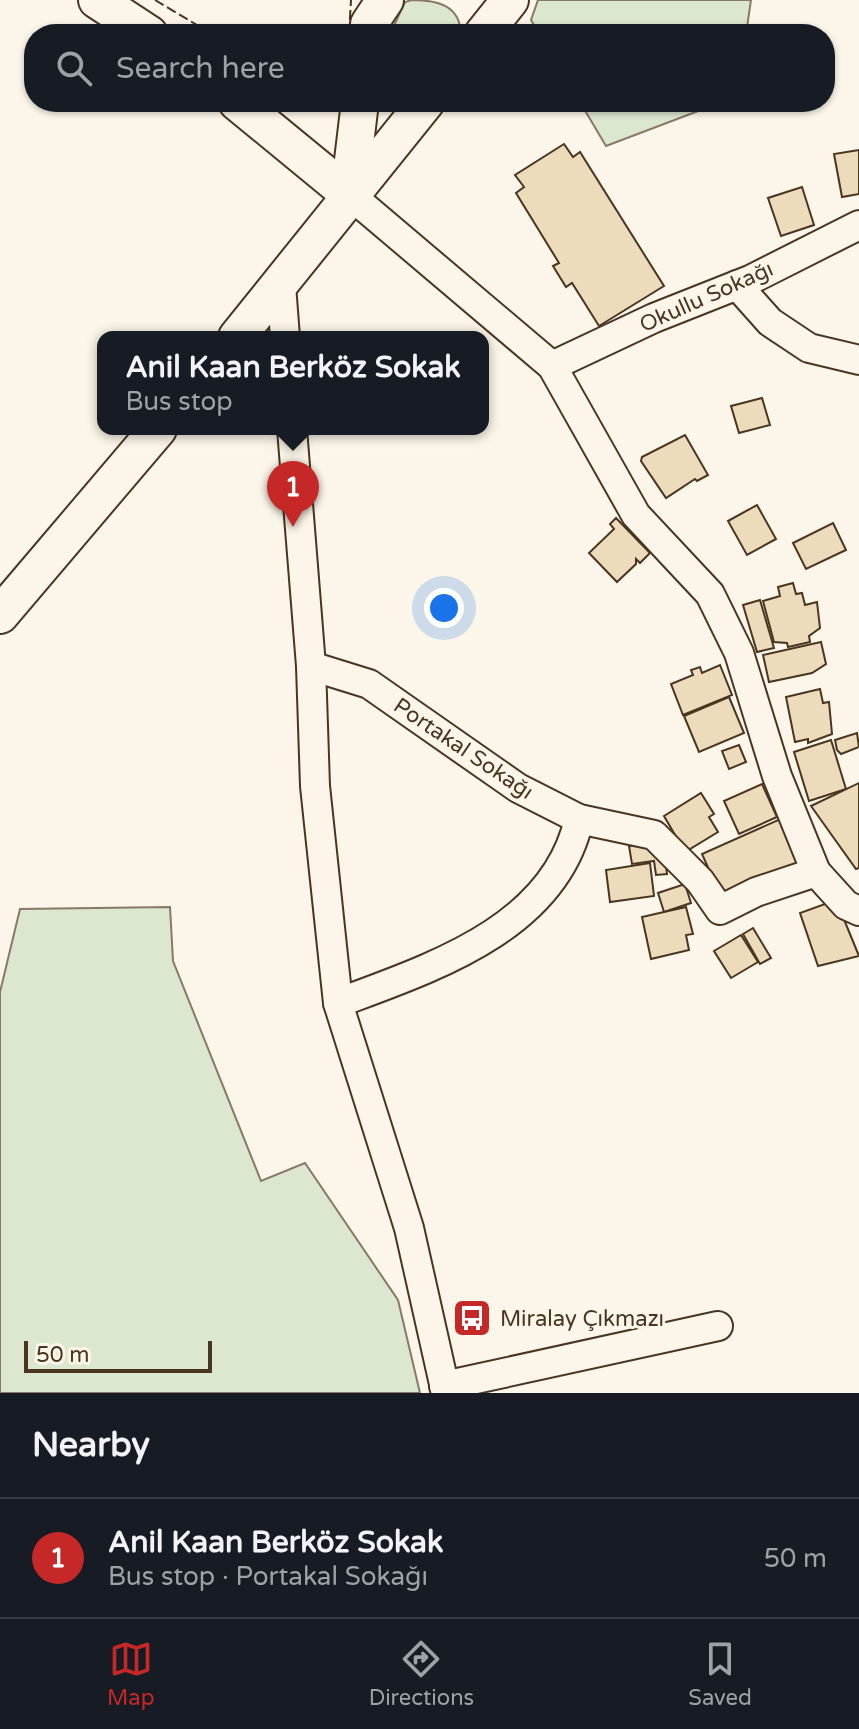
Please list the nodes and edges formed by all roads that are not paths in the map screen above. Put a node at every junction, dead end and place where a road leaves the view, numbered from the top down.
1 (97, 0) edge
2 (134, 24) edge
3 (249, 112) edge
4 (359, 112) edge
5 (418, 112) edge
6 (349, 194) junction
7 (859, 225) edge
8 (281, 285) junction
9 (737, 285) junction
10 (242, 331) edge
11 (285, 331) edge
12 (859, 360) edge
13 (552, 366) junction
14 (153, 435) edge
15 (292, 435) edge
16 (0, 615) edge
17 (311, 666) junction
18 (579, 819) junction
19 (816, 872) junction
20 (859, 911) edge
21 (338, 1003) junction
22 (718, 1326) dead end
23 (445, 1389) edge

1 - 2 main road
3 - 6 main road
4 - 6 main road
5 - 6 main road
6 - 8 main road
6 - 13 street
7 - 9 street, Okullu Sokağı
8 - 10 main road
8 - 11 street
9 - 12 street
9 - 13 street, Okullu Sokağı
13 - 19 street
14 - 16 main road
15 - 17 street
17 - 18 street, Portakal Sokağı
17 - 21 street
18 - 19 street, Portakal Sokağı
18 - 21 street
19 - 20 street
21 - 23 street
22 - 23 street

